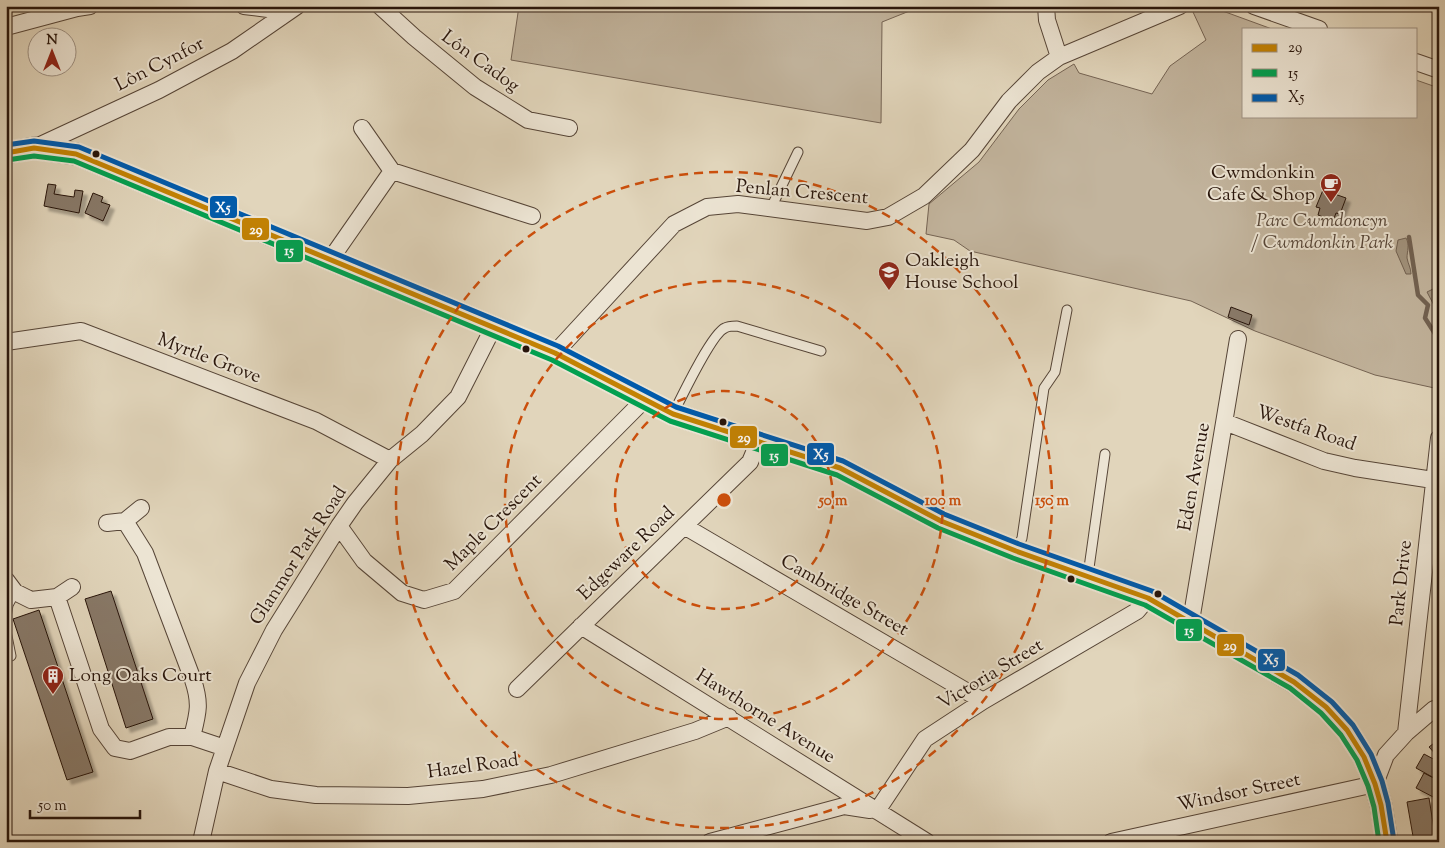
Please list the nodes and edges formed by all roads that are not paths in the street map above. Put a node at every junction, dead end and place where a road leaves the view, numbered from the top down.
1 (90, 6) edge
2 (244, 6) edge
3 (297, 6) edge
4 (380, 6) edge
5 (1046, 6) edge
6 (1180, 6) edge
7 (1254, 6) edge
8 (281, 17) junction
9 (6, 27) edge
10 (1316, 28) edge
11 (1060, 57) junction
12 (1418, 63) edge
13 (1439, 70) edge
14 (362, 128) dead end
15 (569, 128) dead end
16 (34, 148) junction
17 (798, 152) dead end
18 (6, 153) edge
19 (392, 171) junction
20 (771, 208) junction
21 (532, 216) dead end
22 (330, 260) junction
23 (1067, 310) dead end
24 (493, 328) junction
25 (1238, 339) dead end
26 (6, 342) edge
27 (821, 351) dead end
28 (556, 353) junction
29 (644, 400) junction
30 (673, 414) junction
31 (1225, 422) junction
32 (1439, 438) edge
33 (758, 443) junction
34 (1105, 454) dead end
35 (390, 460) junction
36 (1433, 480) junction
37 (142, 508) dead end
38 (125, 521) junction
39 (107, 523) dead end
40 (339, 526) junction
41 (684, 526) junction
42 (1016, 551) junction
43 (1088, 576) junction
44 (10, 586) edge
45 (72, 587) dead end
46 (57, 597) junction
47 (1148, 598) junction
48 (6, 617) edge
49 (1190, 622) junction
50 (581, 626) junction
51 (6, 631) edge
52 (11, 656) dead end
53 (516, 689) dead end
54 (983, 701) junction
55 (1439, 708) edge
56 (729, 717) junction
57 (1406, 732) junction
58 (192, 737) junction
59 (225, 748) junction
60 (217, 771) junction
61 (1375, 784) junction
62 (877, 811) junction
63 (730, 839) edge
64 (201, 842) edge
65 (710, 842) edge
66 (928, 842) edge
67 (1111, 842) edge
68 (1387, 842) edge

1 - 9 street
2 - 8 street
3 - 8 street, Lôn Cynfor
4 - 15 street, Lôn Cadog
5 - 11 street
6 - 11 street, Penlan Crescent
7 - 10 street
8 - 16 street, Lôn Cynfor
11 - 20 street, Penlan Crescent
12 - 13 street
14 - 19 street
16 - 18 street
16 - 22 street
17 - 20 lane
19 - 21 street
19 - 22 street
20 - 28 street, Penlan Crescent
22 - 24 street
23 - 42 lane
24 - 28 street
24 - 35 street, Glanmor Park Road
25 - 31 street, Eden Avenue
26 - 35 street, Myrtle Grove
27 - 30 lane
28 - 29 street
29 - 30 street
29 - 40 street, Maple Crescent
30 - 33 street
31 - 36 street, Westfa Road
31 - 49 street, Eden Avenue
32 - 36 street, Park Drive
33 - 41 street, Edgeware Road
33 - 42 street
34 - 43 lane
35 - 40 street, Glanmor Park Road
36 - 57 street, Park Drive
37 - 38 street
38 - 39 street
38 - 58 street
40 - 59 street, Glanmor Park Road
41 - 50 street, Edgeware Road
41 - 54 street, Cambridge Street
42 - 43 street
43 - 47 street
44 - 46 street
44 - 48 lane
45 - 46 street
46 - 58 street
47 - 49 street
47 - 54 street, Victoria Street
49 - 61 street
50 - 53 street, Edgeware Road
50 - 56 street, Hawthorne Avenue
51 - 52 lane
54 - 62 street, Victoria Street
55 - 57 street
56 - 60 street, Hazel Road
56 - 62 street, Hawthorne Avenue
57 - 61 street
58 - 59 street
59 - 60 street, Glanmor Park Road
60 - 64 street, Glanmor Park Road
61 - 67 street, Windsor Street
61 - 68 street
62 - 63 street
62 - 66 street, Hawthorne Avenue
63 - 65 street

